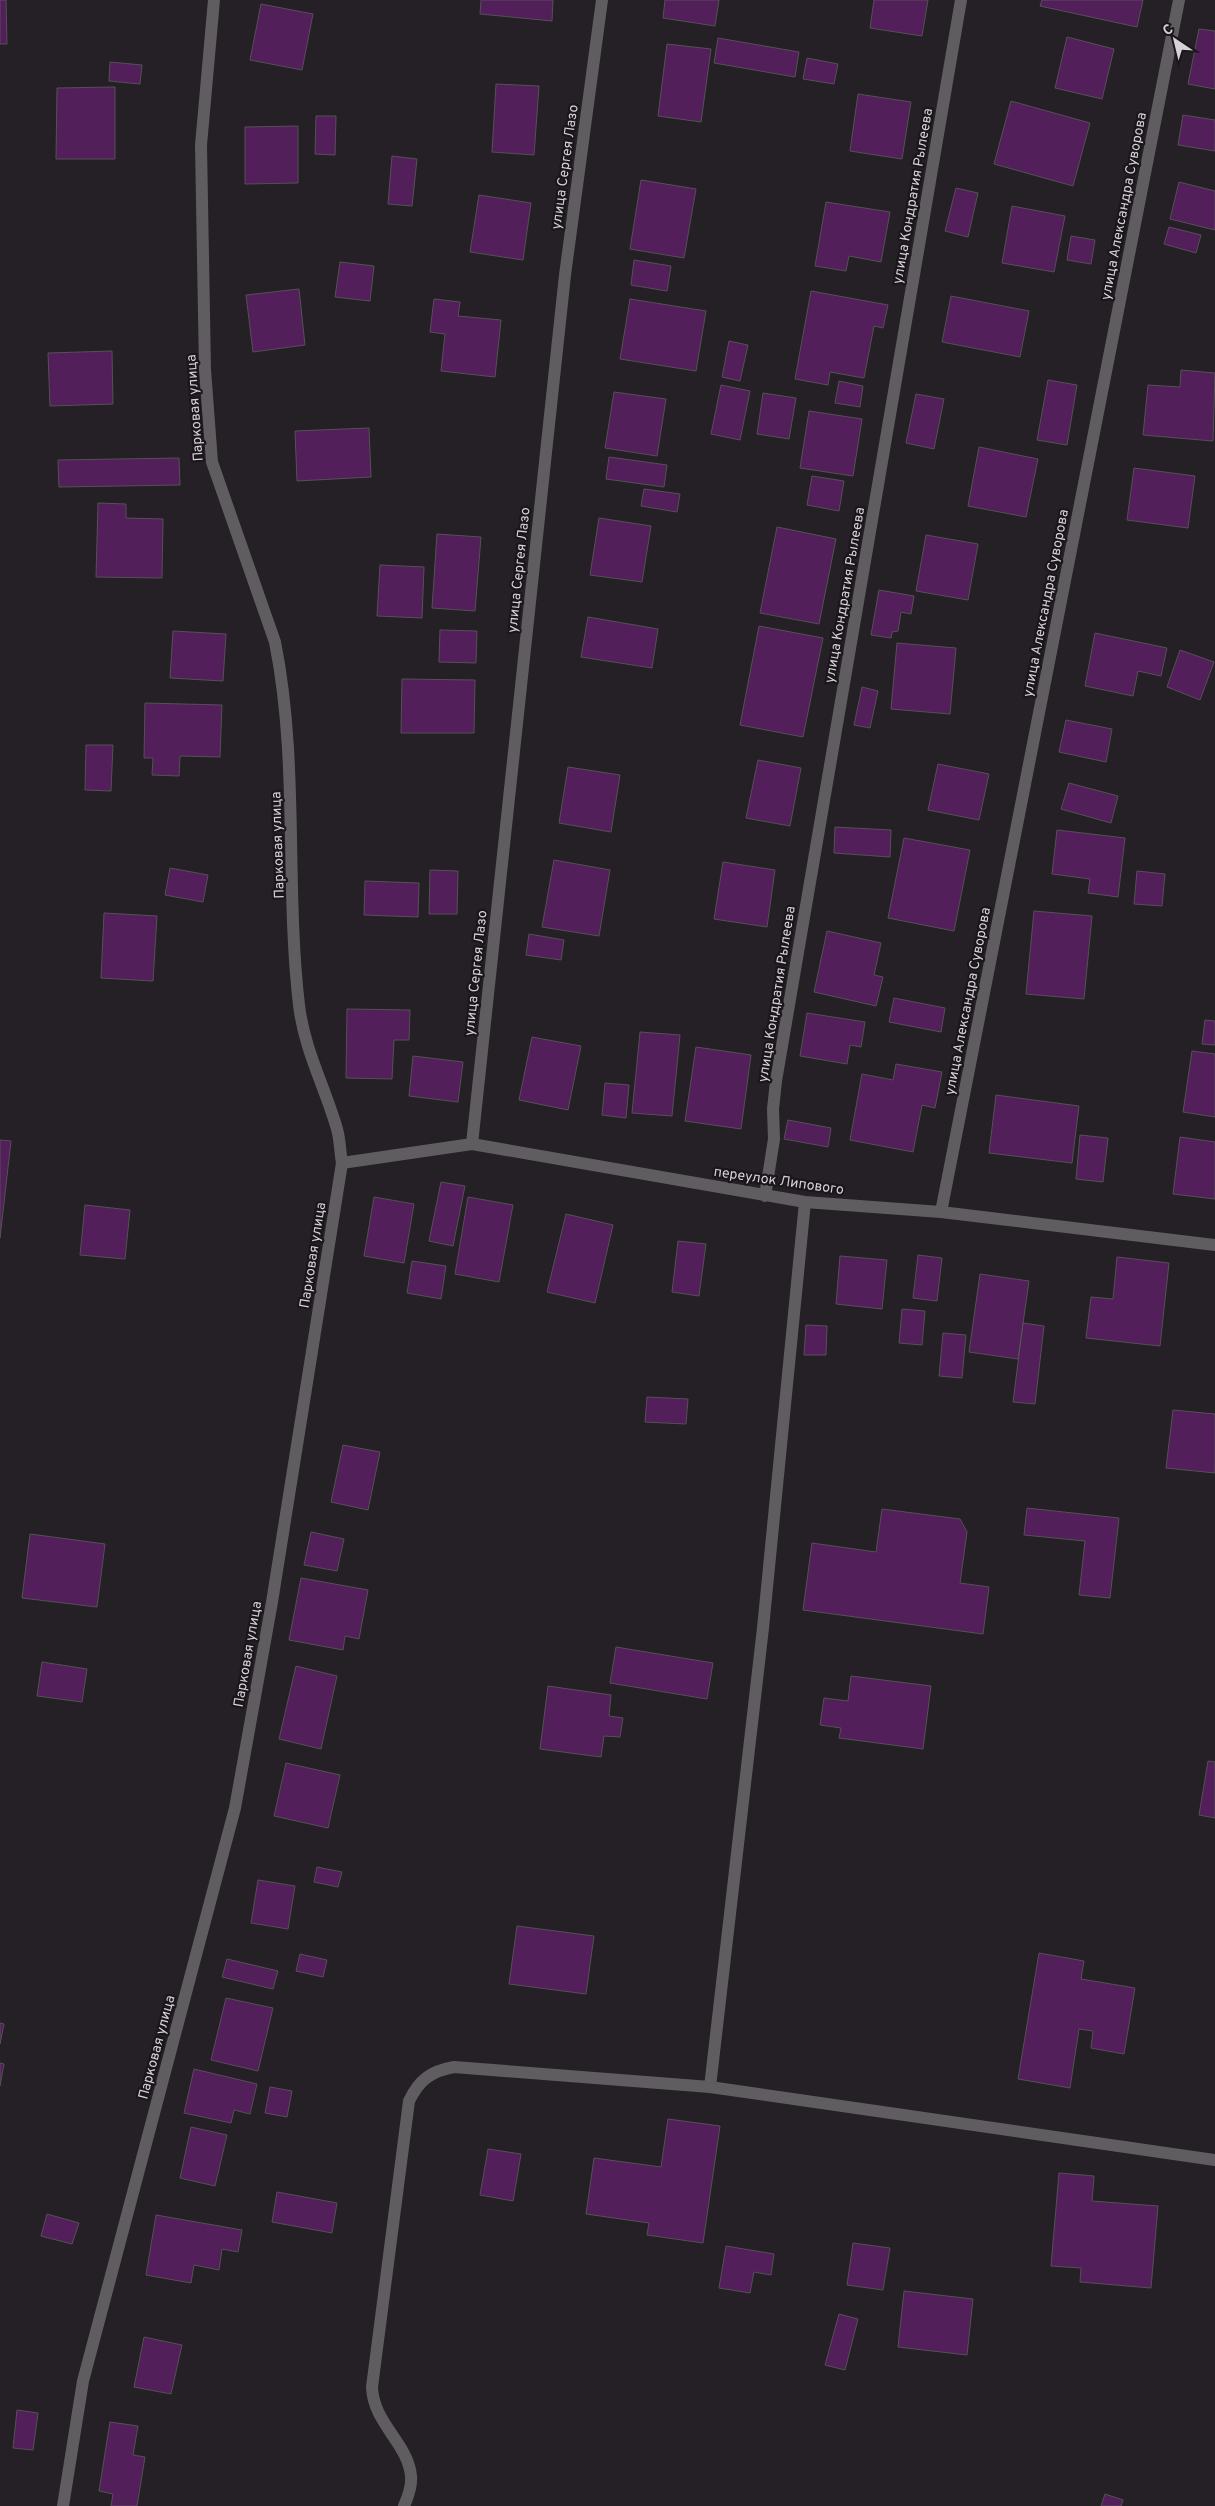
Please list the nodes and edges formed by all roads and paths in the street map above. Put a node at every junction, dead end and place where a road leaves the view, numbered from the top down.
1 (214, 0) edge
2 (602, 0) edge
3 (961, 0) edge
4 (1179, 0) edge
5 (472, 1144) junction
6 (342, 1162) junction
7 (765, 1196) junction
8 (805, 1202) junction
9 (941, 1212) junction
10 (1215, 1245) edge
11 (710, 2087) junction
12 (1215, 2160) edge
13 (63, 2506) edge
14 (404, 2506) edge

1 - 6 lane, Парковая улица
2 - 5 lane, улица Сергея Лазо
3 - 7 lane, улица Кондратия Рылеева
4 - 9 lane, улица Александра Суворова
5 - 6 lane, переулок Липового
5 - 7 lane, переулок Липового
6 - 13 lane, Парковая улица
7 - 8 lane, переулок Липового
8 - 9 lane, переулок Липового
8 - 11 lane
9 - 10 lane, переулок Липового
11 - 12 lane
11 - 14 lane

